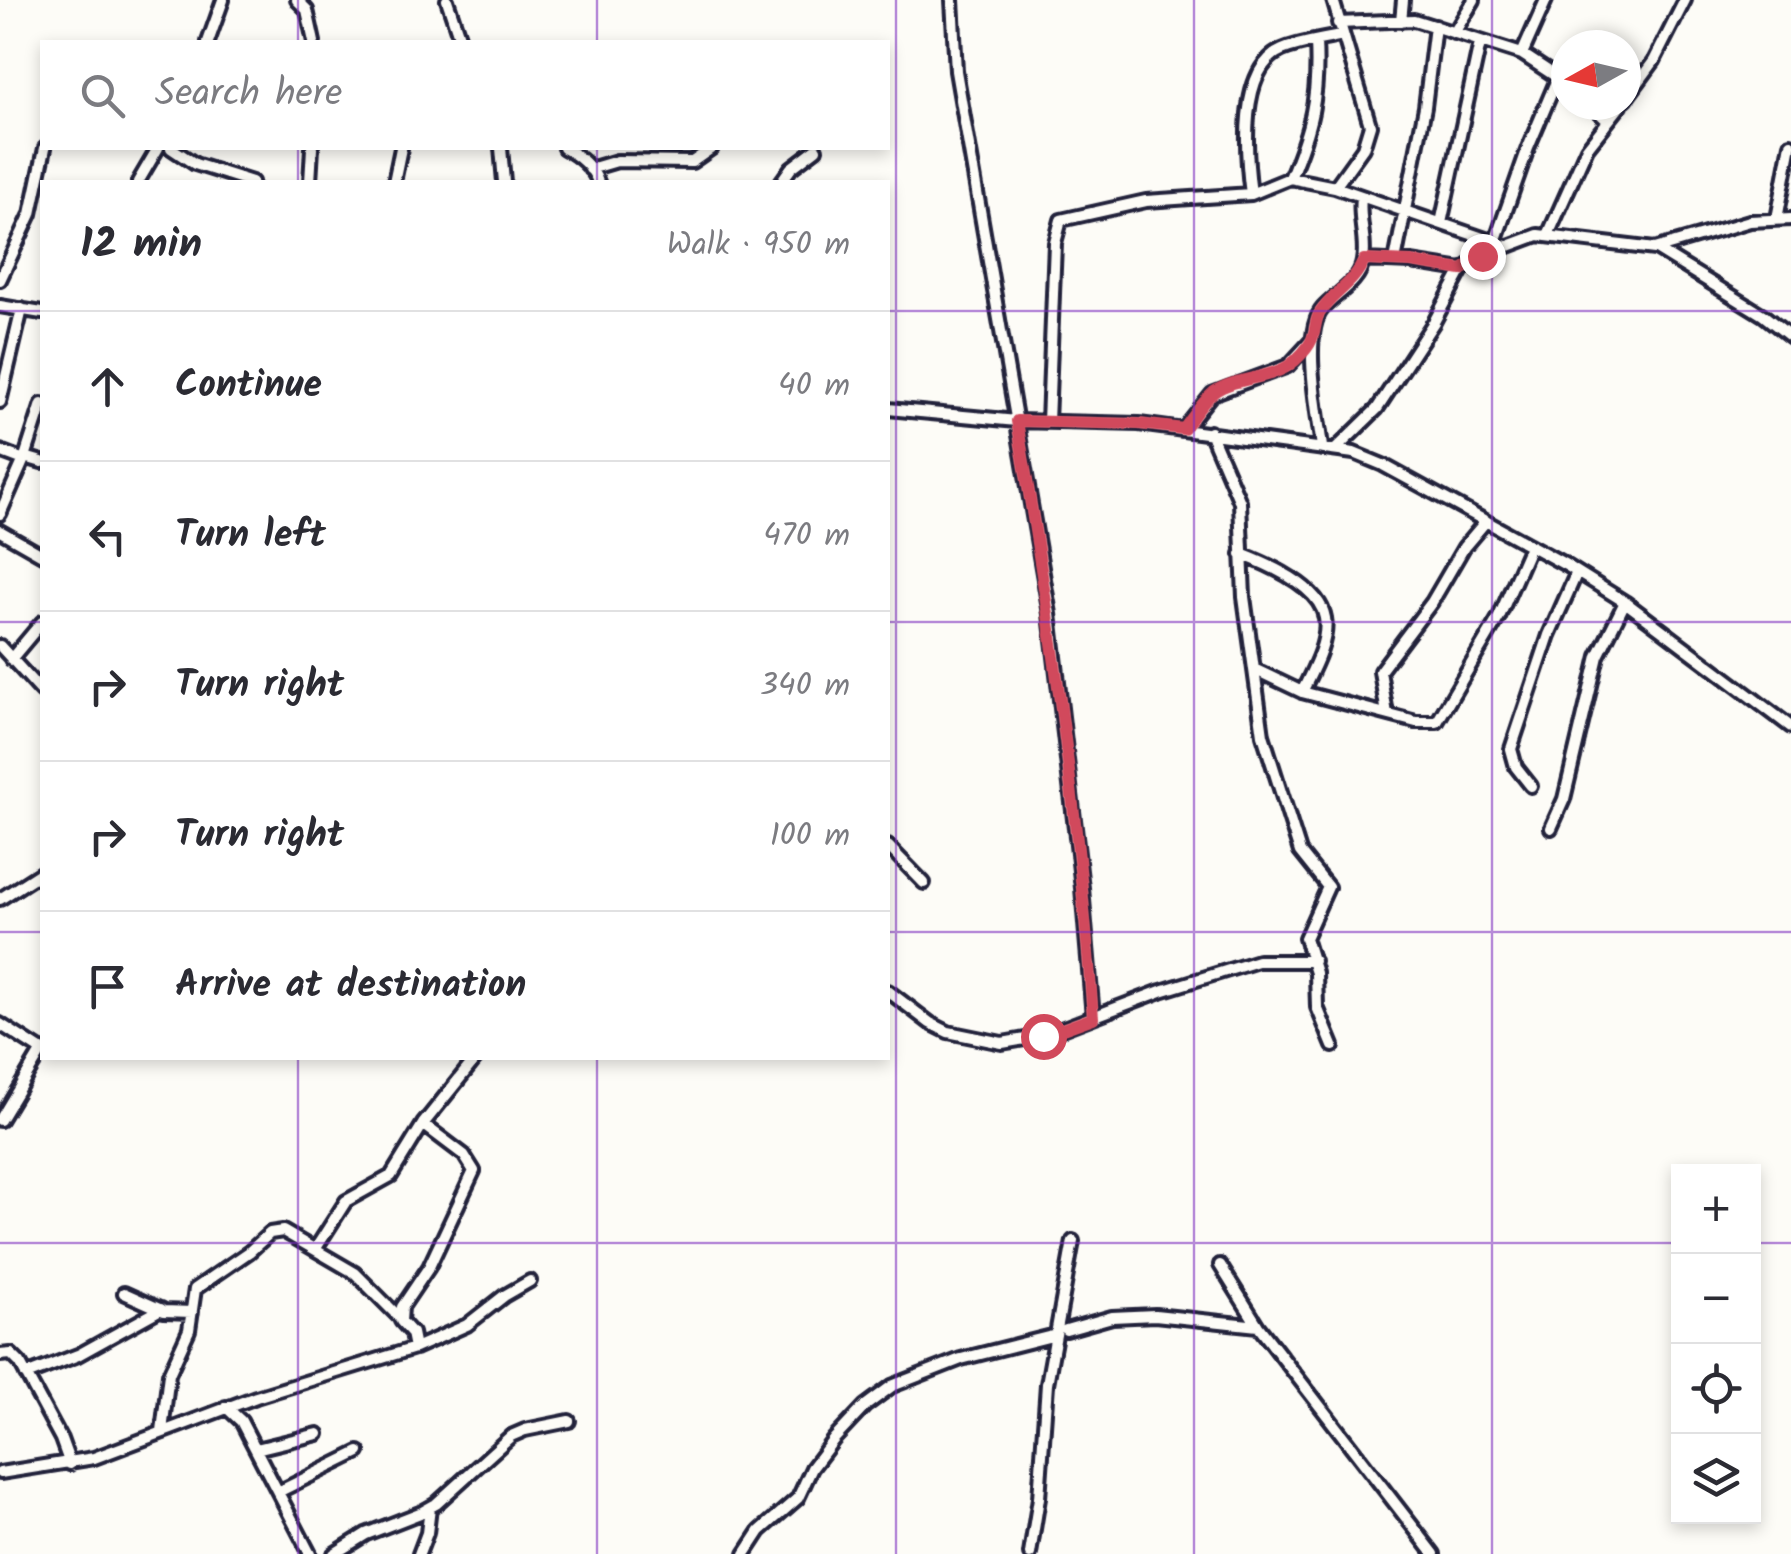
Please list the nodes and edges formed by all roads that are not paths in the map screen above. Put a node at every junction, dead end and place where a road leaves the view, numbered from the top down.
1 (223, 0) edge
2 (297, 0) edge
3 (447, 0) edge
4 (952, 0) edge
5 (1333, 0) edge
6 (1403, 0) edge
7 (1474, 0) edge
8 (1546, 0) edge
9 (1686, 0) edge
10 (1401, 20) junction
11 (1338, 23) junction
12 (1435, 26) junction
13 (1454, 33) junction
14 (1343, 35) junction
15 (209, 40) edge
16 (314, 40) edge
17 (460, 40) edge
18 (1316, 42) junction
19 (1480, 43) junction
20 (1522, 54) junction
21 (1551, 73) edge
22 (1641, 79) edge
23 (1551, 102) edge
24 (1607, 120) edge
25 (1791, 144) edge
26 (45, 150) edge
27 (157, 150) edge
28 (173, 150) edge
29 (312, 150) edge
30 (401, 150) edge
31 (501, 150) edge
32 (566, 150) edge
33 (709, 150) edge
34 (816, 150) edge
35 (590, 169) junction
36 (1290, 178) junction
37 (139, 180) edge
38 (241, 180) edge
39 (310, 180) edge
40 (394, 180) edge
41 (504, 180) edge
42 (597, 180) edge
43 (782, 180) edge
44 (1334, 187) junction
45 (1251, 194) junction
46 (1361, 198) junction
47 (1403, 209) junction
48 (1776, 219) junction
49 (1791, 219) edge
50 (1441, 223) junction
51 (1548, 236) junction
52 (1500, 244) junction
53 (1655, 249) junction
54 (1364, 260) junction
55 (1395, 261) junction
56 (1462, 270) junction
57 (1, 273) edge
58 (0, 306) edge
59 (22, 310) junction
60 (40, 312) edge
61 (1791, 337) edge
62 (1313, 339) junction
63 (0, 402) edge
64 (890, 409) edge
65 (40, 410) edge
66 (1017, 421) junction
67 (1048, 422) junction
68 (1184, 429) junction
69 (1210, 432) junction
70 (1322, 447) junction
71 (1336, 449) junction
72 (0, 451) edge
73 (24, 459) junction
74 (40, 462) edge
75 (0, 514) edge
76 (1486, 521) junction
77 (0, 531) edge
78 (1530, 546) junction
79 (40, 554) edge
80 (1241, 554) junction
81 (1577, 572) junction
82 (1625, 602) junction
83 (40, 624) edge
84 (0, 646) edge
85 (11, 659) junction
86 (1254, 668) junction
87 (40, 690) edge
88 (1302, 692) junction
89 (1387, 714) junction
90 (1791, 727) edge
91 (1531, 786) dead end
92 (1552, 828) dead end
93 (890, 848) edge
94 (40, 873) edge
95 (924, 884) dead end
96 (0, 898) edge
97 (1314, 961) junction
98 (890, 993) edge
99 (1093, 1018) junction
100 (0, 1024) edge
101 (1333, 1046) dead end
102 (40, 1049) edge
103 (40, 1053) edge
104 (474, 1060) edge
105 (0, 1120) edge
106 (423, 1124) junction
107 (1074, 1242) dead end
108 (316, 1248) junction
109 (1220, 1265) dead end
110 (530, 1281) dead end
111 (124, 1293) dead end
112 (160, 1310) junction
113 (192, 1312) junction
114 (400, 1319) junction
115 (1258, 1326) junction
116 (1062, 1332) junction
117 (415, 1348) junction
118 (0, 1355) edge
119 (26, 1376) junction
120 (226, 1407) junction
121 (569, 1421) dead end
122 (162, 1431) junction
123 (318, 1434) dead end
124 (256, 1449) junction
125 (359, 1452) dead end
126 (70, 1464) junction
127 (0, 1473) edge
128 (280, 1492) junction
129 (430, 1508) junction
130 (310, 1554) edge
131 (334, 1554) edge
132 (419, 1554) edge
133 (745, 1554) edge
134 (1030, 1554) edge
135 (1434, 1554) edge

1 - 15 street
2 - 16 street
3 - 17 street
4 - 66 street
5 - 11 street
6 - 10 street
7 - 13 street
8 - 20 street
9 - 22 street
10 - 11 street
10 - 12 street
11 - 14 street
12 - 13 street
12 - 47 street
13 - 19 street
14 - 18 street
14 - 44 street
18 - 36 street
18 - 45 street
19 - 20 street
19 - 50 street
20 - 21 street
23 - 52 street
24 - 51 street
25 - 48 street
26 - 57 street
27 - 37 street
28 - 38 street
29 - 39 street
30 - 40 street
31 - 41 street
32 - 35 street
33 - 35 street
34 - 43 street
35 - 42 street
36 - 44 street
36 - 45 street
44 - 46 street
45 - 67 street
46 - 47 street
46 - 54 street
47 - 50 street
47 - 55 street
48 - 49 street
48 - 53 street
50 - 52 street
51 - 52 street
51 - 53 street
52 - 56 street
53 - 61 street
54 - 55 street
54 - 62 street
55 - 56 street
56 - 71 street
58 - 59 street
59 - 60 street
59 - 63 street
62 - 68 street
62 - 70 street
64 - 66 street
65 - 73 street
66 - 67 street
66 - 99 street
67 - 68 street
68 - 69 street
69 - 70 street
69 - 80 street
70 - 71 street
71 - 76 street
72 - 73 street
73 - 74 street
73 - 75 street
76 - 78 street
76 - 89 street
77 - 79 street
78 - 81 street
78 - 89 street
80 - 86 street
80 - 88 street
81 - 82 street
81 - 91 street
82 - 90 street
82 - 92 street
83 - 85 street
84 - 85 street
85 - 87 street
86 - 88 street
86 - 97 street
88 - 89 street
93 - 95 street
94 - 96 street
97 - 99 street
97 - 101 street
98 - 99 street
100 - 102 street
103 - 105 street
104 - 106 street
106 - 108 street
106 - 114 street
107 - 116 street
108 - 113 street
108 - 114 street
109 - 115 street
110 - 117 street
111 - 112 street
112 - 113 street
112 - 119 street
113 - 122 street
114 - 117 street
115 - 116 street
115 - 135 street
116 - 133 street
116 - 134 street
117 - 120 street
118 - 119 street
119 - 126 street
120 - 122 street
120 - 124 street
121 - 129 street
122 - 126 street
123 - 124 street
124 - 128 street
125 - 128 street
126 - 127 street
128 - 130 street
129 - 131 street
129 - 132 street

